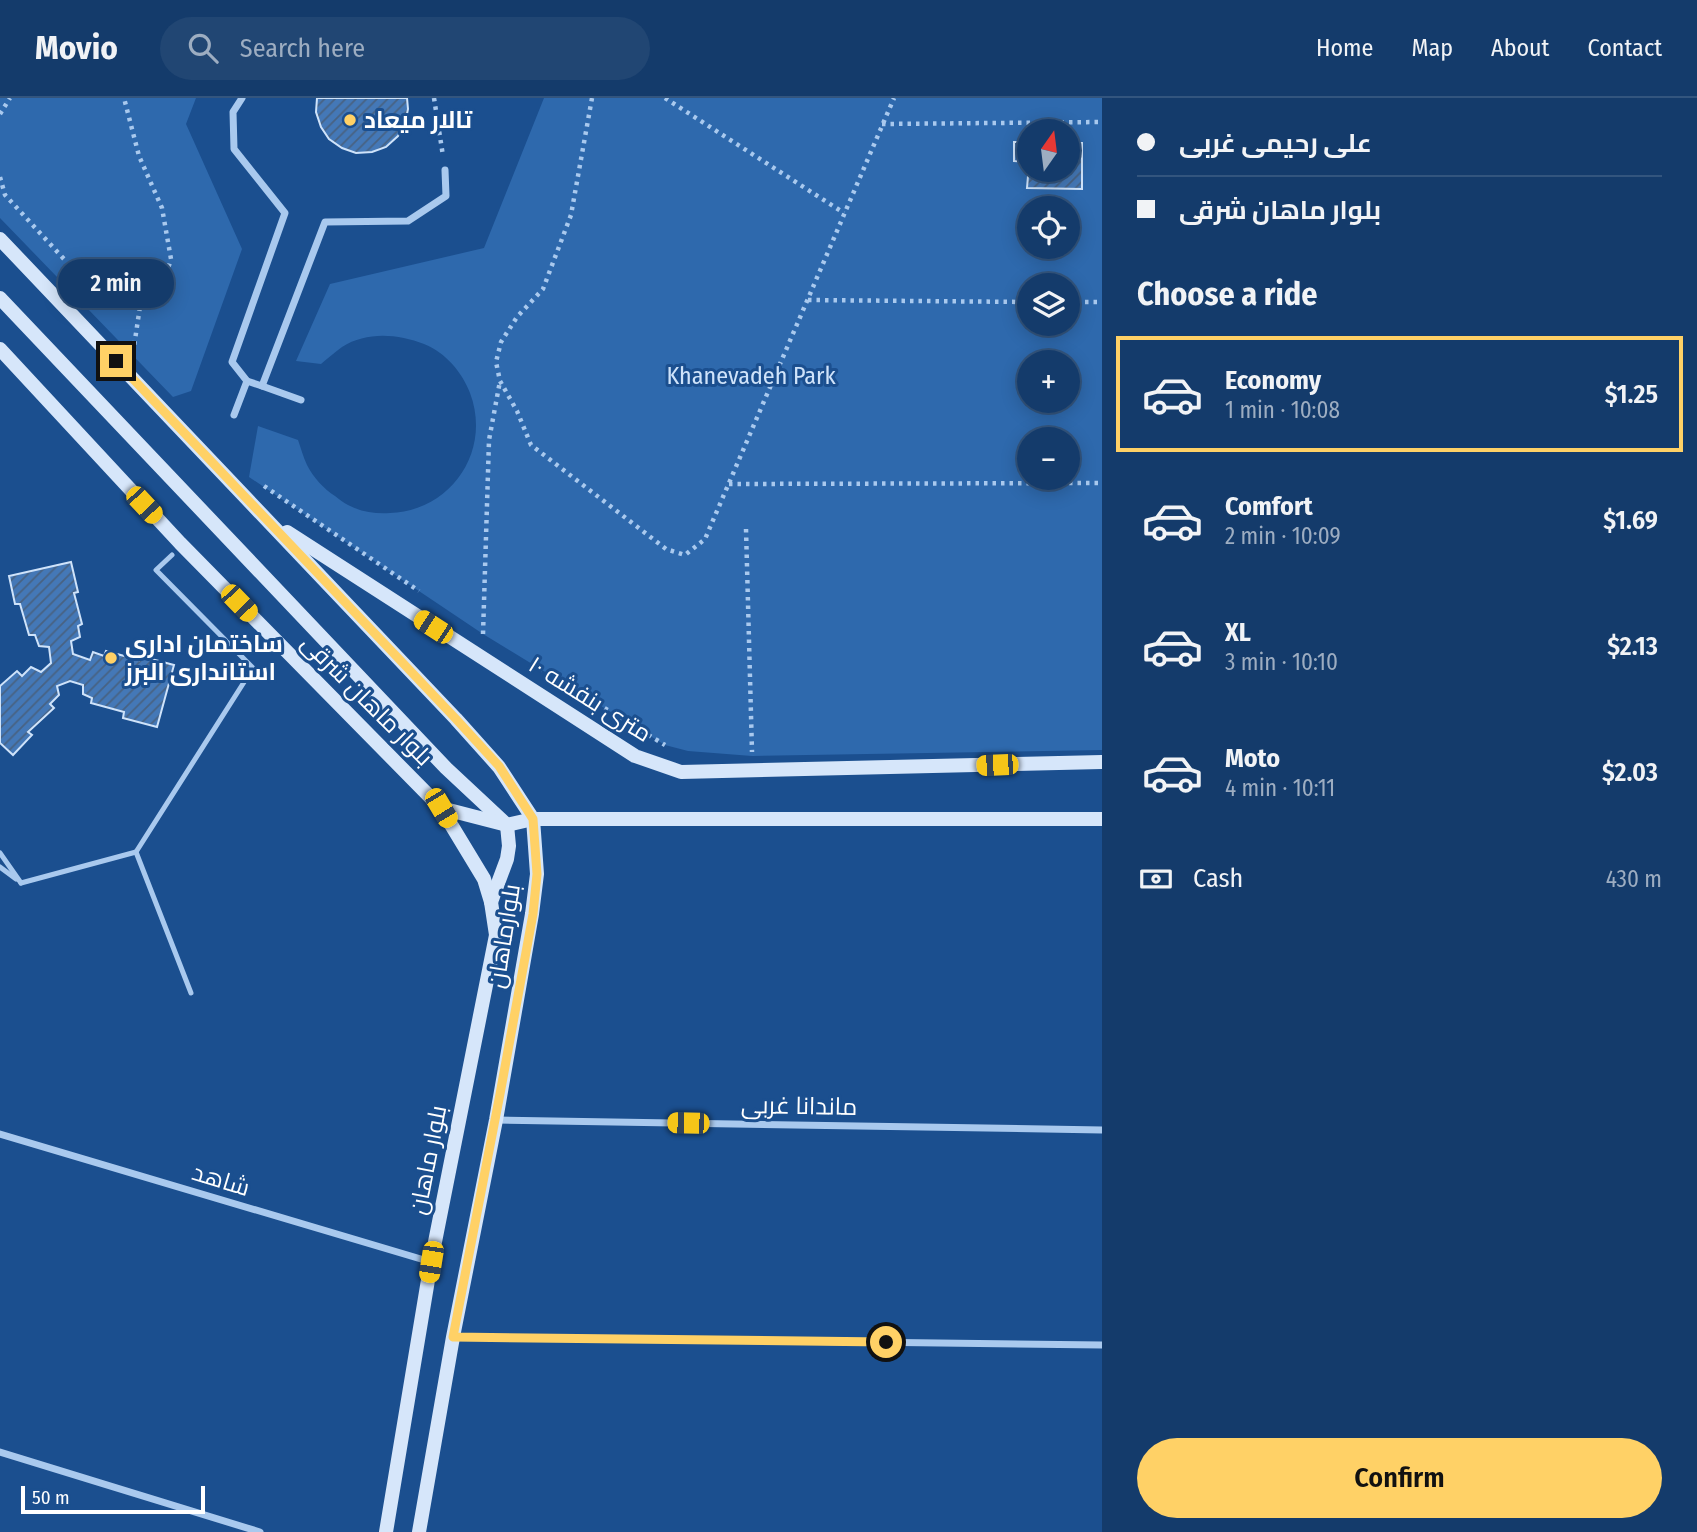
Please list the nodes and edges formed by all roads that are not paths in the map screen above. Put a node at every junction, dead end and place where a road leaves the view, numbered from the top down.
1 (242, 98) edge
2 (445, 170) road end
3 (0, 239) edge
4 (0, 298) edge
5 (0, 349) edge
6 (247, 381) junction
7 (262, 386) junction
8 (301, 400) dead end
9 (234, 415) dead end
10 (266, 518) junction
11 (172, 555) dead end
12 (1102, 762) edge
13 (441, 808) junction
14 (533, 819) junction
15 (1102, 819) edge
16 (507, 825) junction
17 (135, 852) junction
18 (0, 853) edge
19 (0, 867) edge
20 (21, 883) junction
21 (491, 902) junction
22 (191, 993) dead end
23 (495, 1120) junction
24 (1102, 1130) edge
25 (0, 1134) edge
26 (431, 1262) junction
27 (453, 1337) junction
28 (1102, 1345) edge
29 (0, 1452) edge
30 (260, 1532) edge
31 (386, 1532) edge
32 (419, 1532) edge

1 - 6 street
2 - 7 street
3 - 10 main road, بلوارماهان
4 - 16 main road
5 - 13 main road, بلوار ماهان شرقی
6 - 7 street
6 - 9 street
7 - 8 street
10 - 12 main road, ۱۰ متری بنفشه
10 - 14 main road, بلوارماهان
11 - 17 lane
13 - 16 main road
13 - 21 main road, بلوار ماهان
14 - 15 main road
14 - 16 main road
14 - 23 main road, بلوارماهان
16 - 21 main road
17 - 20 lane
17 - 22 lane
18 - 20 lane
19 - 20 lane
21 - 26 main road, بلوار ماهان
23 - 24 street, ماندانا غربی
23 - 27 main road, بلوارماهان
25 - 26 street, شاهد
26 - 31 main road, بلوار ماهان
27 - 28 street
27 - 32 main road, بلوارماهان
29 - 30 street

